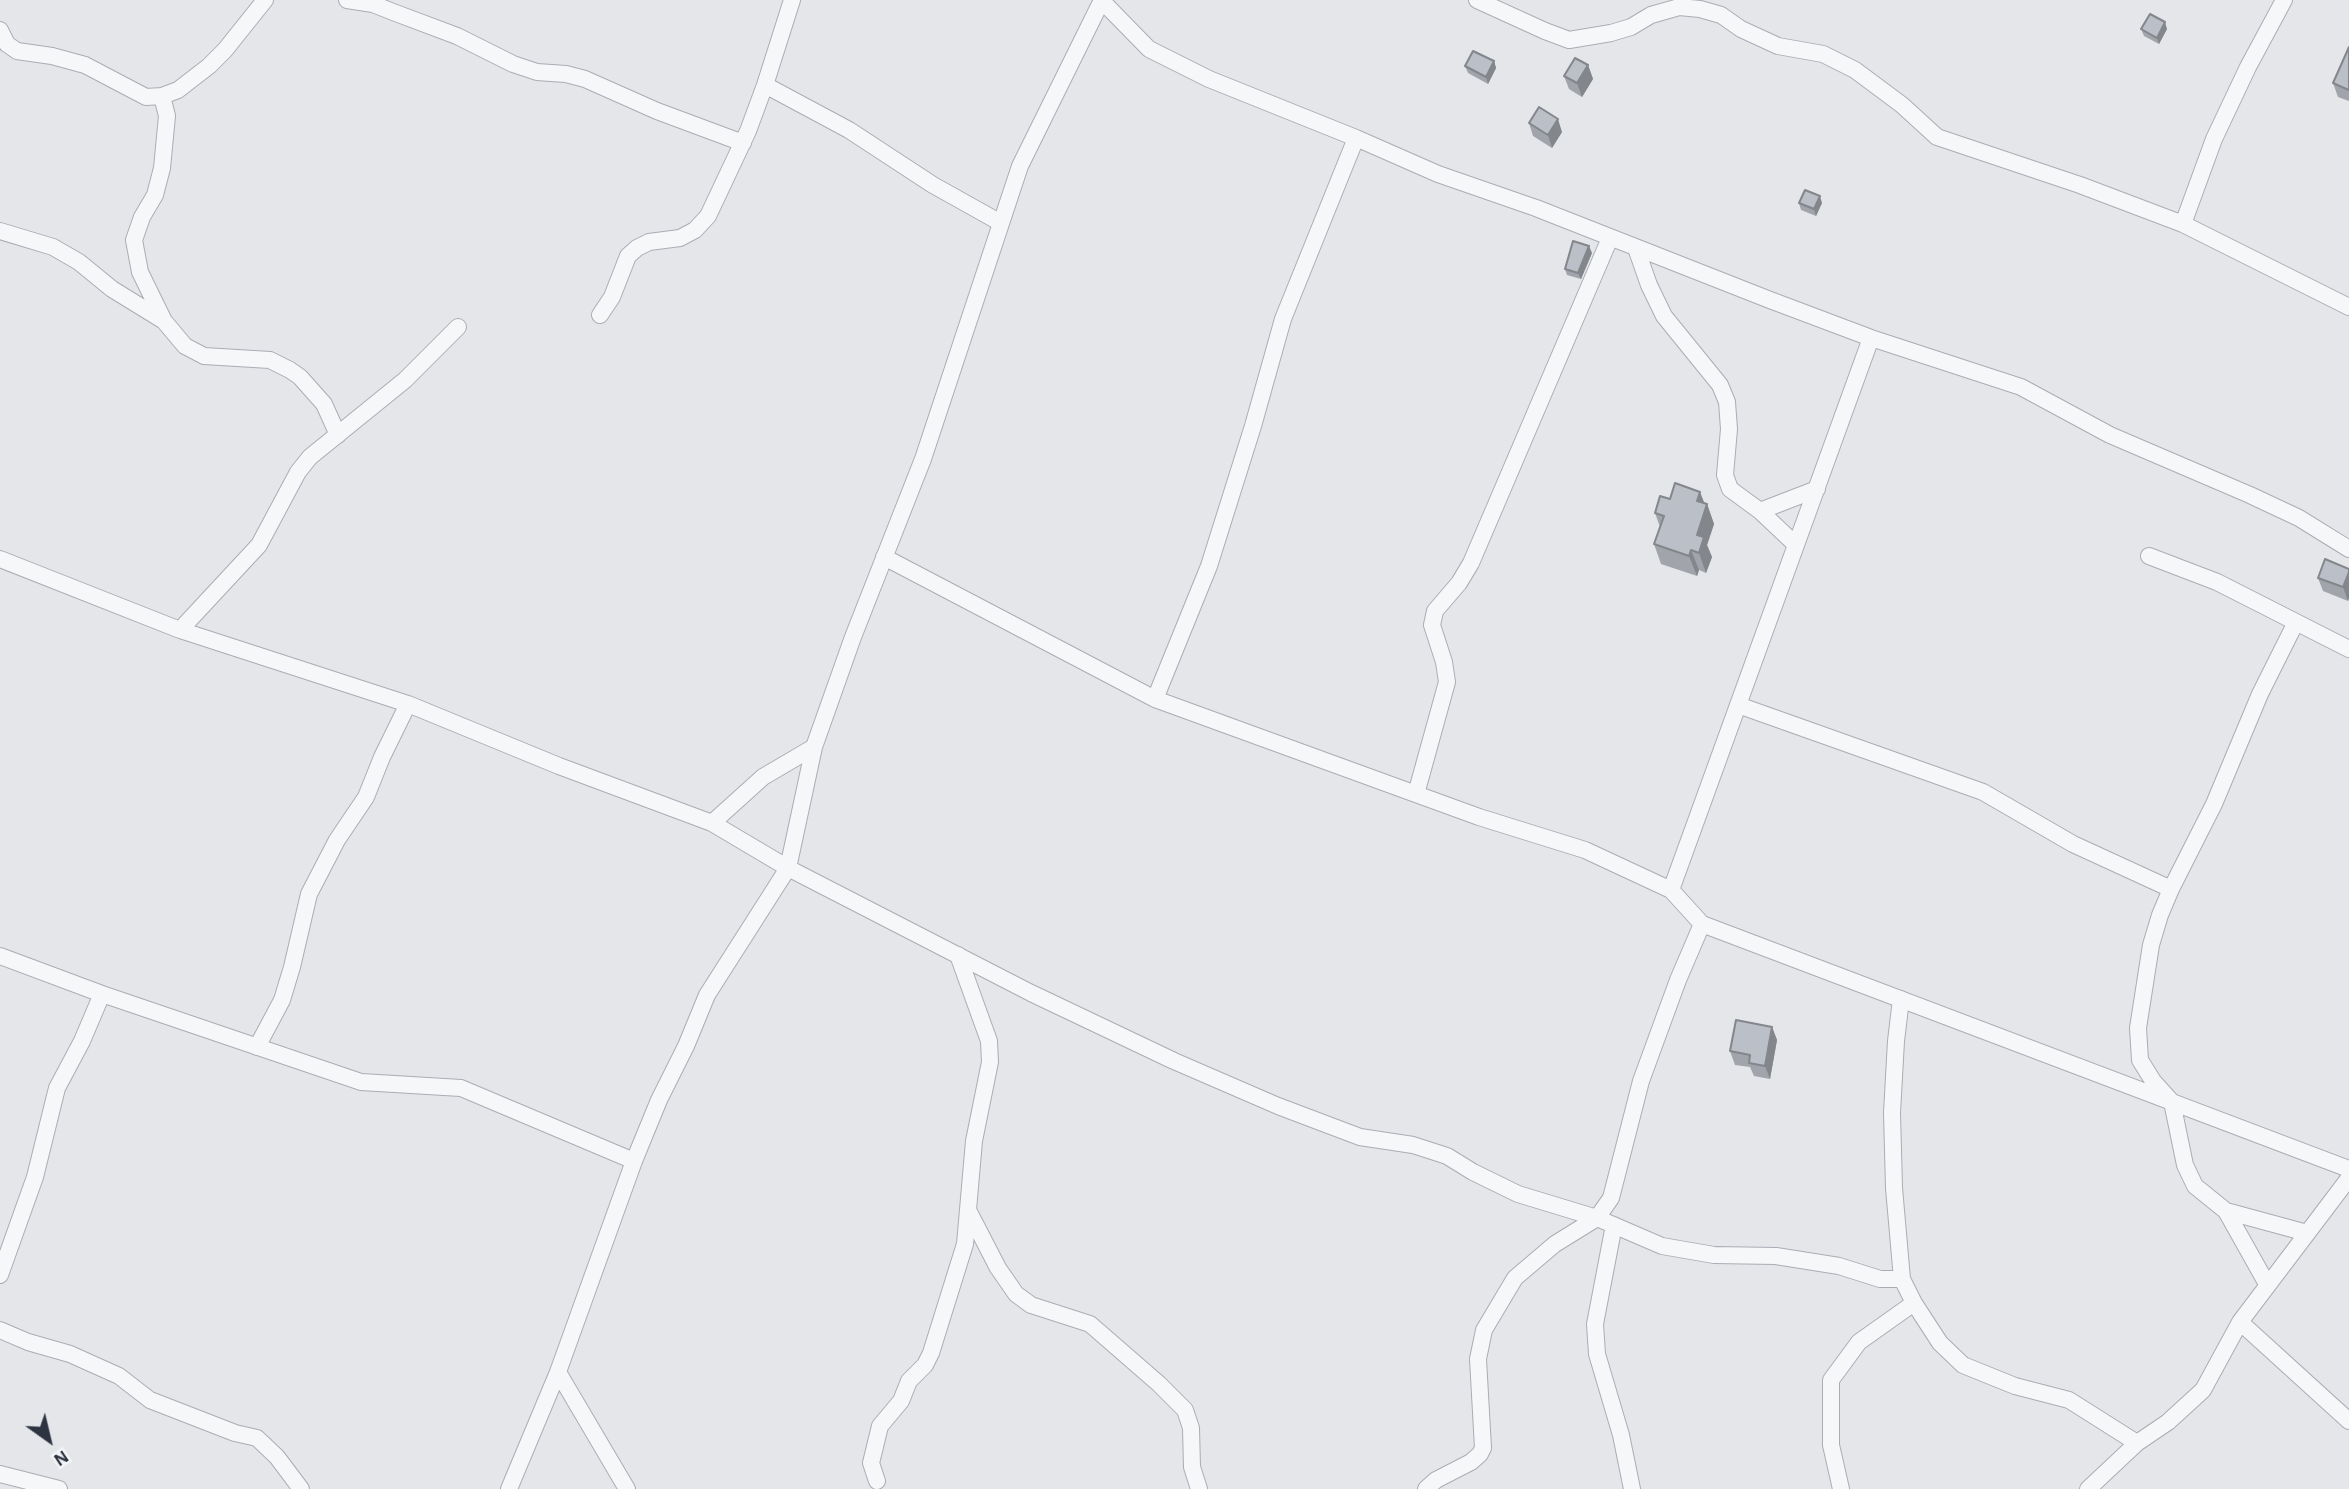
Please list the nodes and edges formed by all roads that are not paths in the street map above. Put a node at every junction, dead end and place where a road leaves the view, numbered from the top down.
1 (265, 0) edge
2 (347, 0) edge
3 (792, 0) edge
4 (1102, 0) edge
5 (1477, 0) edge
6 (2284, 0) edge
7 (1653, 8) edge
8 (0, 30) edge
9 (765, 85) junction
10 (162, 96) junction
11 (1356, 138) junction
12 (743, 143) junction
13 (1001, 223) junction
14 (2183, 224) junction
15 (0, 231) edge
16 (1609, 238) junction
17 (1636, 248) junction
18 (2349, 307) edge
19 (600, 315) dead end
20 (164, 321) junction
21 (458, 327) dead end
22 (1871, 338) junction
23 (338, 435) junction
24 (1816, 489) junction
25 (1759, 511) junction
26 (1796, 545) junction
27 (2349, 549) edge
28 (2149, 556) dead end
29 (884, 557) junction
30 (0, 559) edge
31 (2297, 622) junction
32 (180, 630) junction
33 (2349, 649) edge
34 (1155, 699) junction
35 (408, 704) junction
36 (1738, 705) junction
37 (814, 747) junction
38 (1416, 794) junction
39 (712, 823) junction
40 (788, 867) junction
41 (2171, 889) junction
42 (1671, 890) junction
43 (1702, 924) junction
44 (958, 955) junction
45 (0, 956) edge
46 (102, 994) junction
47 (1901, 999) junction
48 (257, 1047) junction
49 (2172, 1102) junction
50 (634, 1161) junction
51 (2349, 1169) edge
52 (2349, 1178) edge
53 (967, 1208) junction
54 (2226, 1211) junction
55 (1597, 1218) junction
56 (1614, 1225) junction
57 (2307, 1233) junction
58 (0, 1275) edge
59 (1902, 1279) junction
60 (2267, 1284) junction
61 (1914, 1303) junction
62 (2240, 1322) junction
63 (0, 1330) edge
64 (558, 1372) junction
65 (2349, 1421) edge
66 (2137, 1443) junction
67 (0, 1474) edge
68 (877, 1481) dead end
69 (59, 1489) edge
70 (300, 1489) edge
71 (509, 1489) edge
72 (626, 1489) edge
73 (1199, 1489) edge
74 (1426, 1489) edge
75 (1632, 1489) edge
76 (1841, 1489) edge
77 (2088, 1489) edge

1 - 10 street
2 - 12 street
3 - 9 street
4 - 11 street
4 - 13 street
5 - 7 street
6 - 14 street
7 - 14 street
8 - 10 street
9 - 12 street
9 - 13 street
10 - 20 street
11 - 16 street
11 - 34 street
12 - 19 street
13 - 29 street
14 - 18 street
15 - 20 street
16 - 17 street
16 - 38 street
17 - 22 street
17 - 25 street
20 - 23 street
21 - 23 street
22 - 24 street
22 - 27 street
23 - 32 street
24 - 25 street
24 - 26 street
25 - 26 street
26 - 36 street
28 - 31 street
29 - 34 street
29 - 37 street
30 - 32 street
31 - 33 street
31 - 41 street
32 - 35 street
34 - 38 street
35 - 39 street
35 - 48 street
36 - 41 street
36 - 42 street
37 - 39 street
37 - 40 street
38 - 42 street
39 - 40 street
40 - 44 street
40 - 50 street
41 - 49 street
42 - 43 street
43 - 47 street
43 - 55 street
44 - 53 street
44 - 55 street
45 - 46 street
46 - 48 street
46 - 58 street
47 - 49 street
47 - 59 street
48 - 50 street
49 - 51 street
49 - 54 street
50 - 64 street
52 - 57 street
53 - 68 street
53 - 73 street
54 - 57 street
54 - 60 street
55 - 56 street
55 - 74 street
56 - 59 street
56 - 75 street
57 - 60 street
59 - 61 street
60 - 62 street
61 - 66 street
61 - 76 street
62 - 65 street
62 - 66 street
63 - 70 street
64 - 71 street
64 - 72 street
66 - 77 street
67 - 69 street

